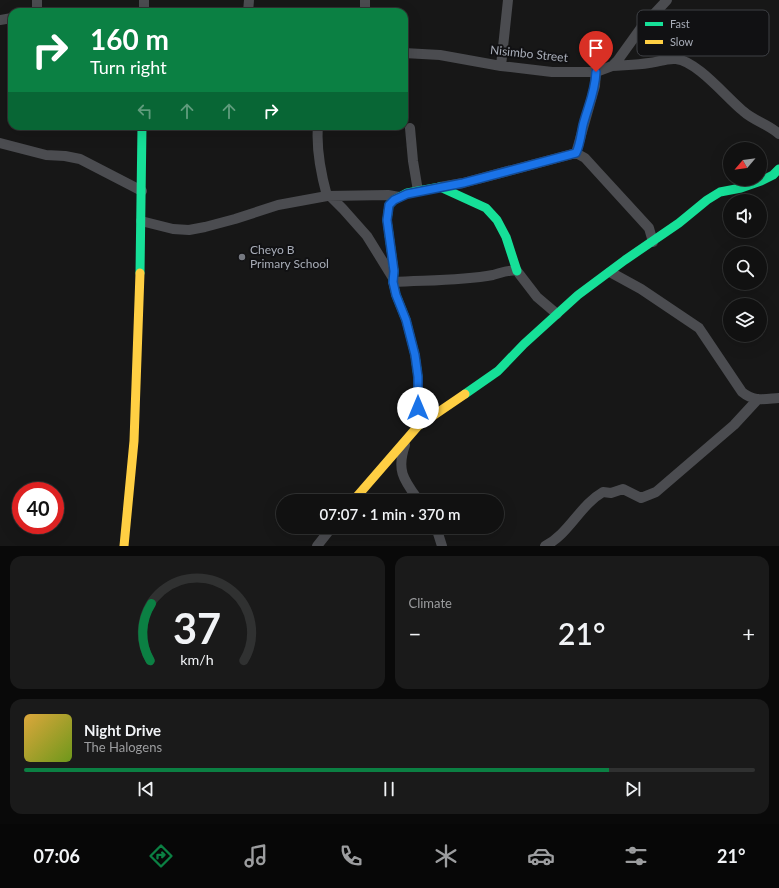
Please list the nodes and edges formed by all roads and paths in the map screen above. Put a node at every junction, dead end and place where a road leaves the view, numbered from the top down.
1 (508, 0) edge
2 (667, 0) edge
3 (658, 10) edge
4 (637, 34) edge
5 (408, 53) edge
6 (501, 66) junction
7 (612, 66) junction
8 (596, 72) junction
9 (779, 122) edge
10 (766, 124) junction
11 (410, 128) dead end
12 (142, 130) edge
13 (318, 130) edge
14 (779, 134) edge
15 (0, 143) edge
16 (576, 153) junction
17 (779, 169) edge
18 (440, 187) junction
19 (142, 191) junction
20 (418, 191) junction
21 (328, 196) junction
22 (399, 197) junction
23 (141, 221) junction
24 (652, 242) junction
25 (517, 271) junction
26 (610, 272) junction
27 (393, 280) junction
28 (557, 314) junction
29 (779, 398) edge
30 (758, 399) junction
31 (418, 426) junction
32 (407, 439) junction
33 (360, 494) edge
34 (414, 494) edge
35 (326, 534) edge
36 (438, 534) edge
37 (124, 546) edge
38 (317, 546) edge
39 (442, 546) edge
40 (545, 546) edge

1 - 6 street
2 - 3 street, Nisimbo Street
4 - 7 street, Nisimbo Street
5 - 6 street, Nisimbo Street
6 - 8 street, Nisimbo Street
7 - 8 street, Nisimbo Street
7 - 10 street
8 - 16 street
9 - 10 street
10 - 14 street
11 - 20 street
12 - 19 street
13 - 21 street
15 - 19 street
16 - 18 street
16 - 24 street
17 - 24 street
18 - 20 street
18 - 25 street
19 - 23 street
20 - 22 street
21 - 22 street
21 - 23 street
21 - 27 street
22 - 27 street
23 - 37 street
24 - 26 street
25 - 27 street
25 - 28 street
26 - 28 street
26 - 30 street
27 - 31 street
28 - 31 street
29 - 30 street
30 - 40 street
31 - 32 street
32 - 33 street
32 - 34 street
35 - 38 street
36 - 39 street

